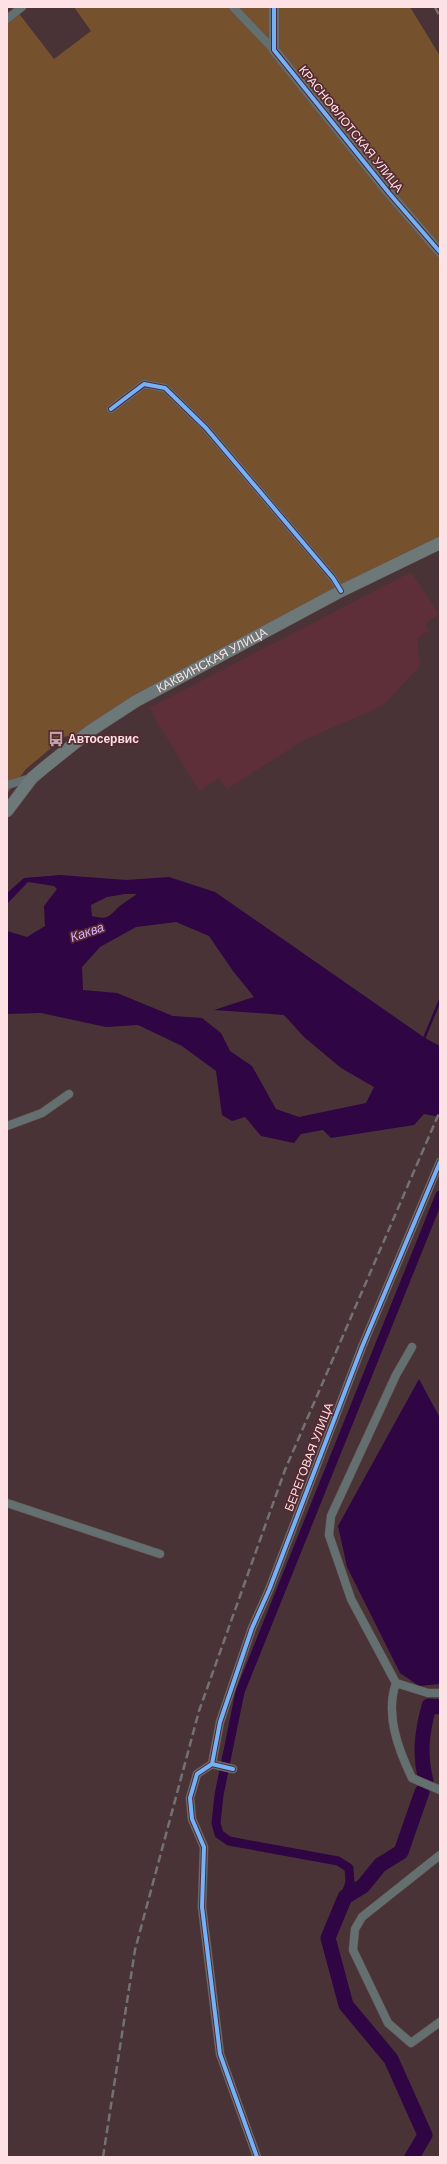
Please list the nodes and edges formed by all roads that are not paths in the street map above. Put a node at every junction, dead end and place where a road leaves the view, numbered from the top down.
1 (22, 7) edge
2 (233, 7) edge
3 (274, 7) edge
4 (7, 19) edge
5 (274, 50) junction
6 (440, 252) edge
7 (111, 409) dead end
8 (440, 543) edge
9 (341, 591) junction
10 (32, 778) junction
11 (7, 786) edge
12 (7, 811) edge
13 (69, 1094) dead end
14 (7, 1126) edge
15 (440, 1162) edge
16 (412, 1347) dead end
17 (7, 1503) edge
18 (160, 1554) dead end
19 (396, 1683) junction
20 (440, 1693) edge
21 (212, 1764) junction
22 (233, 1769) dead end
23 (440, 1790) edge
24 (440, 1856) edge
25 (440, 2022) edge
26 (257, 2157) edge

1 - 4 street
2 - 5 street
3 - 5 street
5 - 6 street, КРАСНОФЛОТСКАЯ УЛИЦА
7 - 9 street
8 - 9 main road, КАКВИНСКАЯ УЛИЦА
9 - 10 main road, КАКВИНСКАЯ УЛИЦА
10 - 11 street
10 - 12 main road, КАКВИНСКАЯ УЛИЦА
13 - 14 street
15 - 21 street, БЕРЕГОВАЯ УЛИЦА
16 - 19 street
17 - 18 street
19 - 20 street
19 - 23 street
21 - 22 street
21 - 26 street
24 - 25 street

